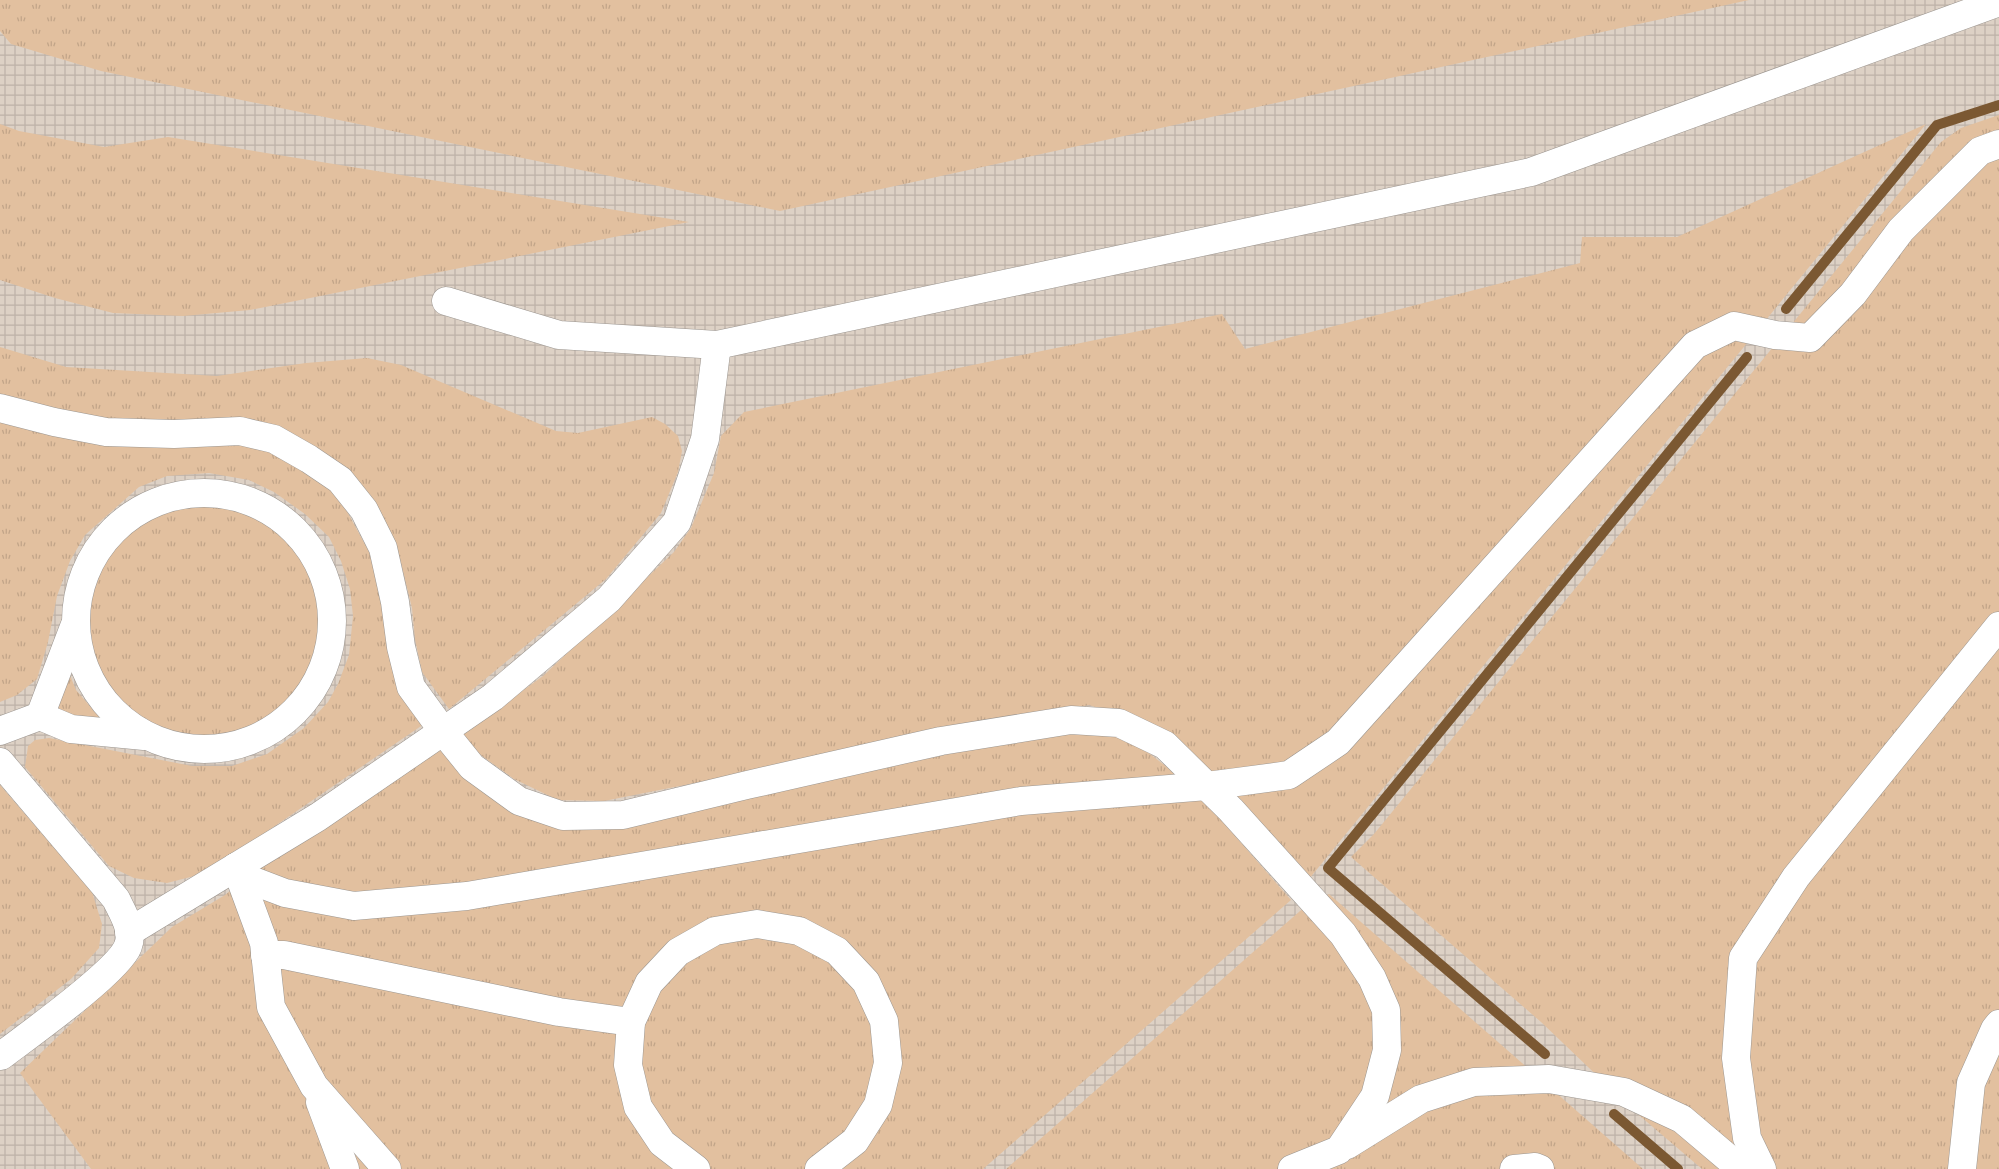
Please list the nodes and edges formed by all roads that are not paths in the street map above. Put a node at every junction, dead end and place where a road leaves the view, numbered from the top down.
1 (1999, 2) edge
2 (1999, 144) edge
3 (446, 301) dead end
4 (717, 345) junction
5 (0, 408) edge
6 (1999, 626) edge
7 (75, 627) junction
8 (40, 716) junction
9 (0, 731) edge
10 (443, 731) junction
11 (145, 736) junction
12 (0, 762) edge
13 (1207, 786) junction
14 (236, 867) junction
15 (129, 932) junction
16 (265, 955) junction
17 (631, 1022) junction
18 (1999, 1024) edge
19 (0, 1056) edge
20 (314, 1086) junction
21 (1340, 1150) junction
22 (344, 1169) edge
23 (387, 1169) edge
24 (696, 1169) edge
25 (819, 1169) edge
26 (1292, 1169) edge
27 (1307, 1169) edge
28 (1514, 1169) edge
29 (1540, 1169) edge
30 (1741, 1169) edge
31 (1762, 1169) edge
32 (1962, 1169) edge

1 - 4 lane
2 - 13 lane
3 - 4 lane
4 - 10 lane
5 - 10 lane
6 - 31 lane
7 - 8 lane
7 - 11 lane
7 - 11 lane
8 - 9 lane
8 - 11 lane
10 - 13 lane
10 - 14 lane
12 - 15 lane
13 - 14 lane
13 - 21 lane
14 - 15 lane
14 - 16 lane
15 - 19 lane
16 - 17 lane
16 - 20 lane
17 - 24 lane
17 - 25 lane
18 - 32 lane
20 - 22 lane
20 - 23 lane
21 - 26 lane
21 - 27 lane
21 - 30 lane
28 - 29 lane

